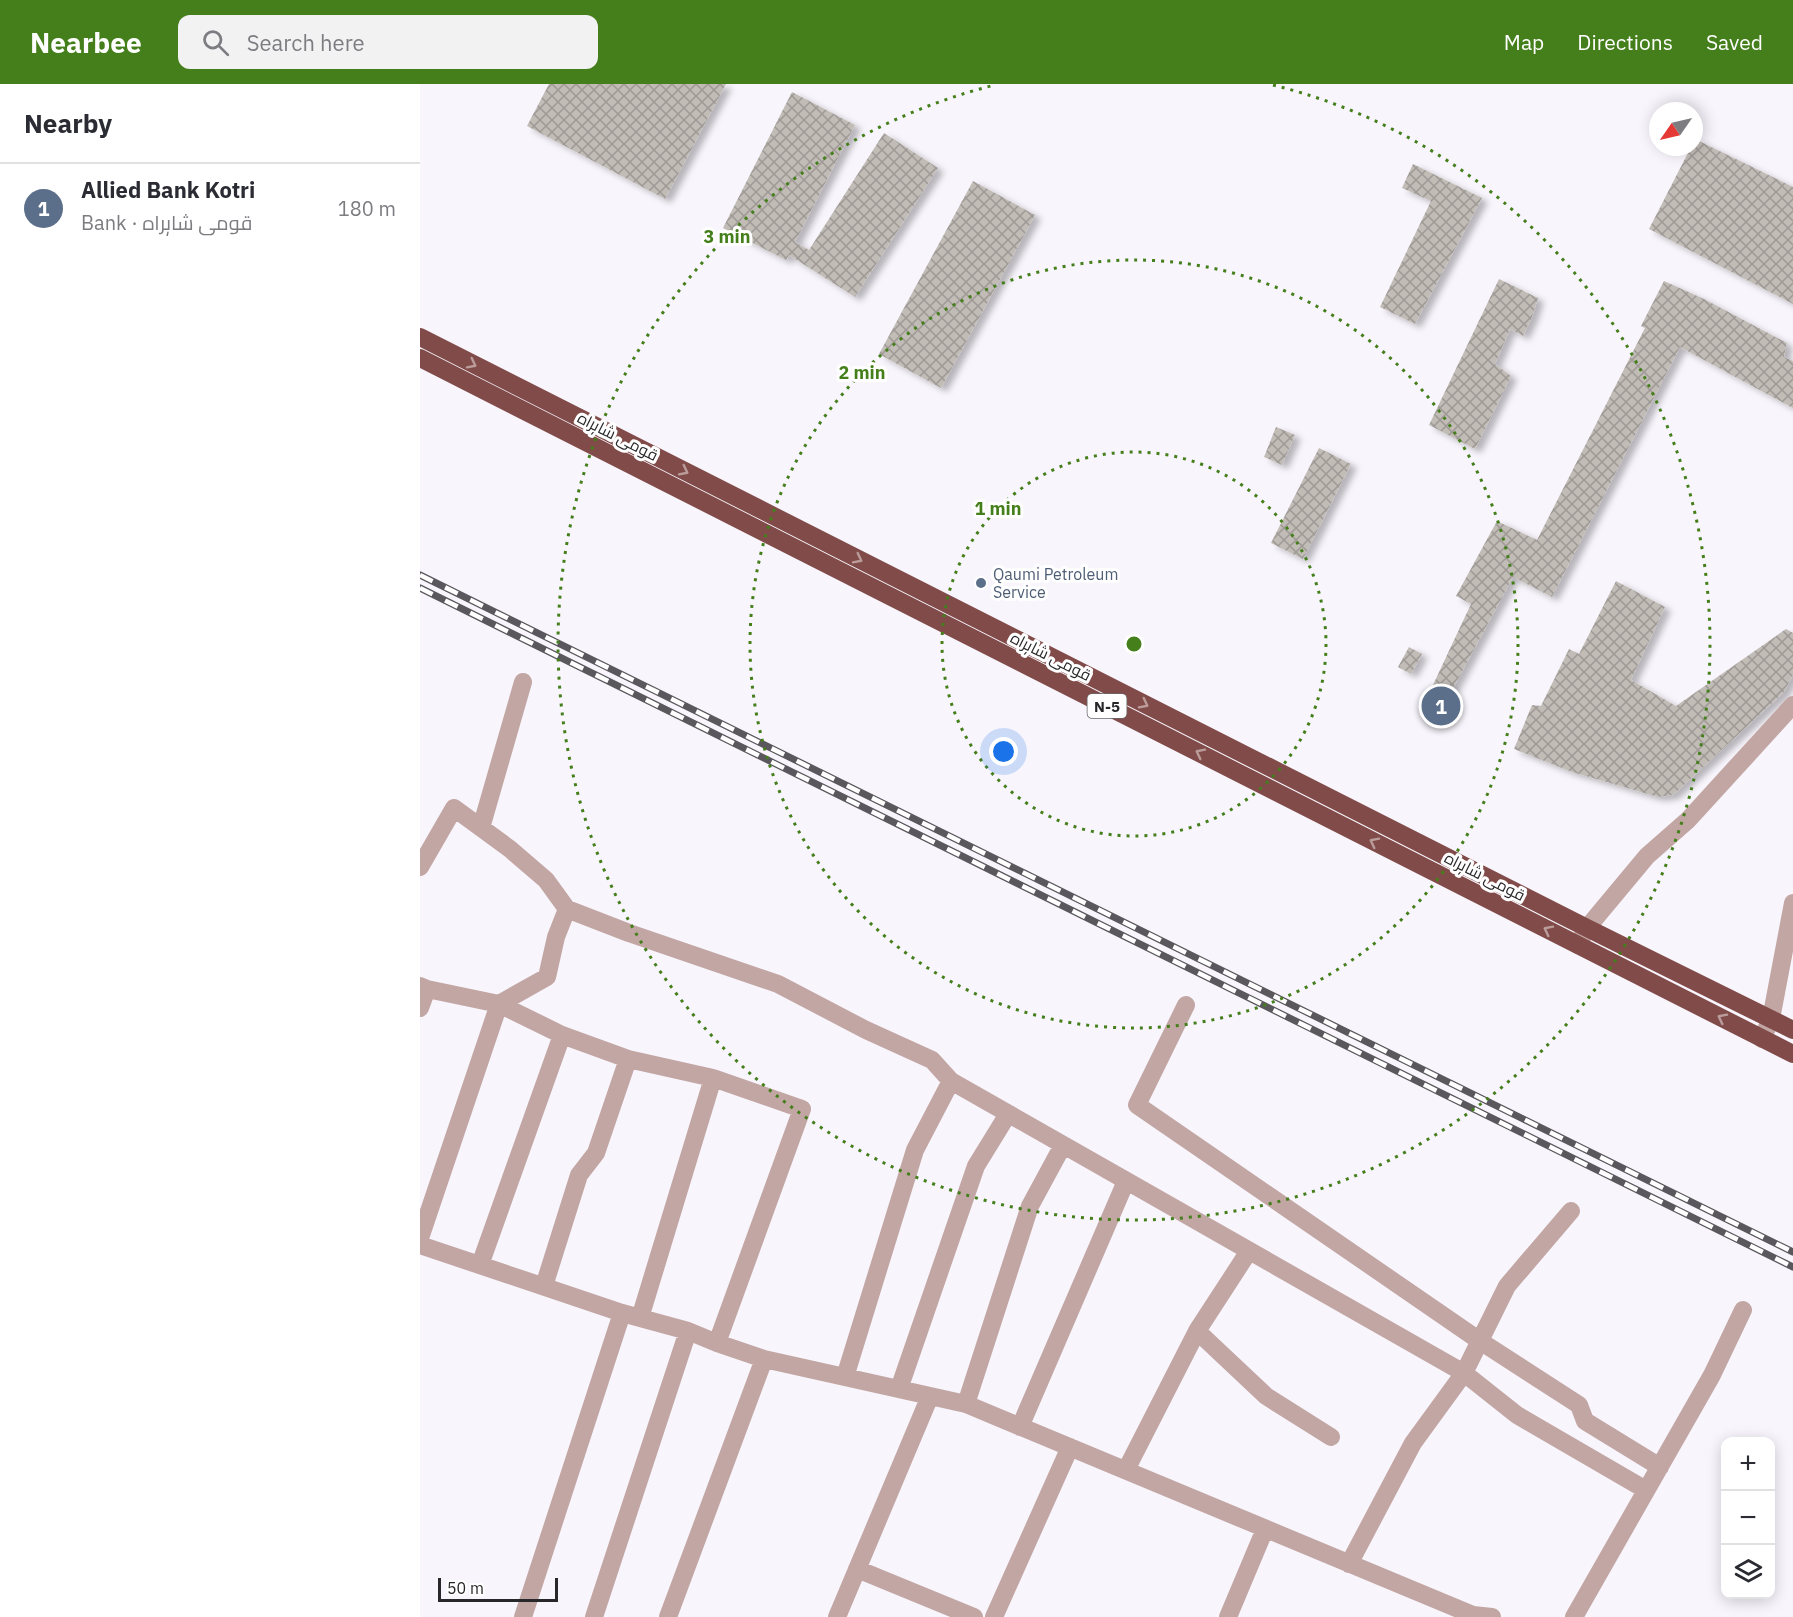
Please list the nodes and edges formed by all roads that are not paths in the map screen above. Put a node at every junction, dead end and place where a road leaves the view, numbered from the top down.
1 (420, 338) edge
2 (420, 358) edge
3 (523, 682) dead end
4 (1793, 705) edge
5 (481, 828) junction
6 (420, 867) edge
7 (1793, 903) edge
8 (567, 909) junction
9 (1587, 928) junction
10 (1578, 945) junction
11 (423, 988) edge
12 (499, 1004) junction
13 (1186, 1005) dead end
14 (420, 1008) edge
15 (1771, 1019) junction
16 (1793, 1030) edge
17 (562, 1035) junction
18 (1762, 1038) junction
19 (1793, 1054) edge
20 (628, 1059) junction
21 (713, 1078) junction
22 (951, 1081) junction
23 (1008, 1113) junction
24 (1063, 1145) junction
25 (1126, 1181) junction
26 (1571, 1211) dead end
27 (420, 1238) edge
28 (420, 1245) edge
29 (1250, 1251) junction
30 (480, 1265) junction
31 (544, 1286) junction
32 (1743, 1310) dead end
33 (622, 1313) junction
34 (640, 1318) junction
35 (688, 1331) junction
36 (1197, 1331) junction
37 (1480, 1341) junction
38 (717, 1343) junction
39 (764, 1359) junction
40 (1464, 1373) junction
41 (845, 1377) junction
42 (899, 1389) junction
43 (930, 1396) junction
44 (966, 1404) junction
45 (1020, 1427) junction
46 (1331, 1437) dead end
47 (1070, 1447) junction
48 (1660, 1467) junction
49 (1126, 1470) junction
50 (1646, 1490) junction
51 (1265, 1529) junction
52 (1349, 1564) junction
53 (857, 1569) junction
54 (1472, 1616) edge
55 (523, 1617) edge
56 (594, 1617) edge
57 (668, 1617) edge
58 (837, 1617) edge
59 (974, 1617) edge
60 (994, 1617) edge
61 (1228, 1617) edge
62 (1492, 1617) edge
63 (1574, 1617) edge

1 -> 9 highway, قومی شاہراہ / N-5
10 -> 2 highway, قومی شاہراہ / N-5
3 - 5 street
4 - 9 street
5 - 6 street
5 - 8 street
7 - 15 street
8 - 12 street
8 - 22 street
9 - 10 street
9 - 15 highway, قومی شاہراہ / N-5
18 -> 10 highway, قومی شاہراہ / N-5
11 - 12 street
11 - 14 street
12 - 17 street
12 - 27 street
13 - 37 street
15 - 16 highway, قومی شاہراہ / N-5
15 - 18 street
17 - 20 street
17 - 30 street
18 - 19 highway, قومی شاہراہ / N-5
20 - 21 street
20 - 31 street
21 - 34 street
21 - 38 street
22 - 23 street
22 - 41 street
23 - 24 street
23 - 42 street
24 - 25 street
24 - 44 street
25 - 29 street
25 - 45 street
26 - 37 street
28 - 30 street
29 - 36 street
29 - 40 street
30 - 31 street
31 - 33 street
32 - 48 street
33 - 34 street
33 - 55 street
34 - 35 street
35 - 38 street
35 - 56 street
36 - 46 street
36 - 49 street
37 - 40 street
37 - 48 street
38 - 39 street
39 - 41 street
39 - 57 street
40 - 50 street
40 - 52 street
41 - 42 street
42 - 43 street
43 - 44 street
43 - 53 street
44 - 45 street
45 - 47 street
47 - 49 street
47 - 60 street
48 - 50 street
49 - 51 street
50 - 63 street
51 - 52 street
51 - 61 street
52 - 54 street
53 - 58 street
53 - 59 street
54 - 62 street

